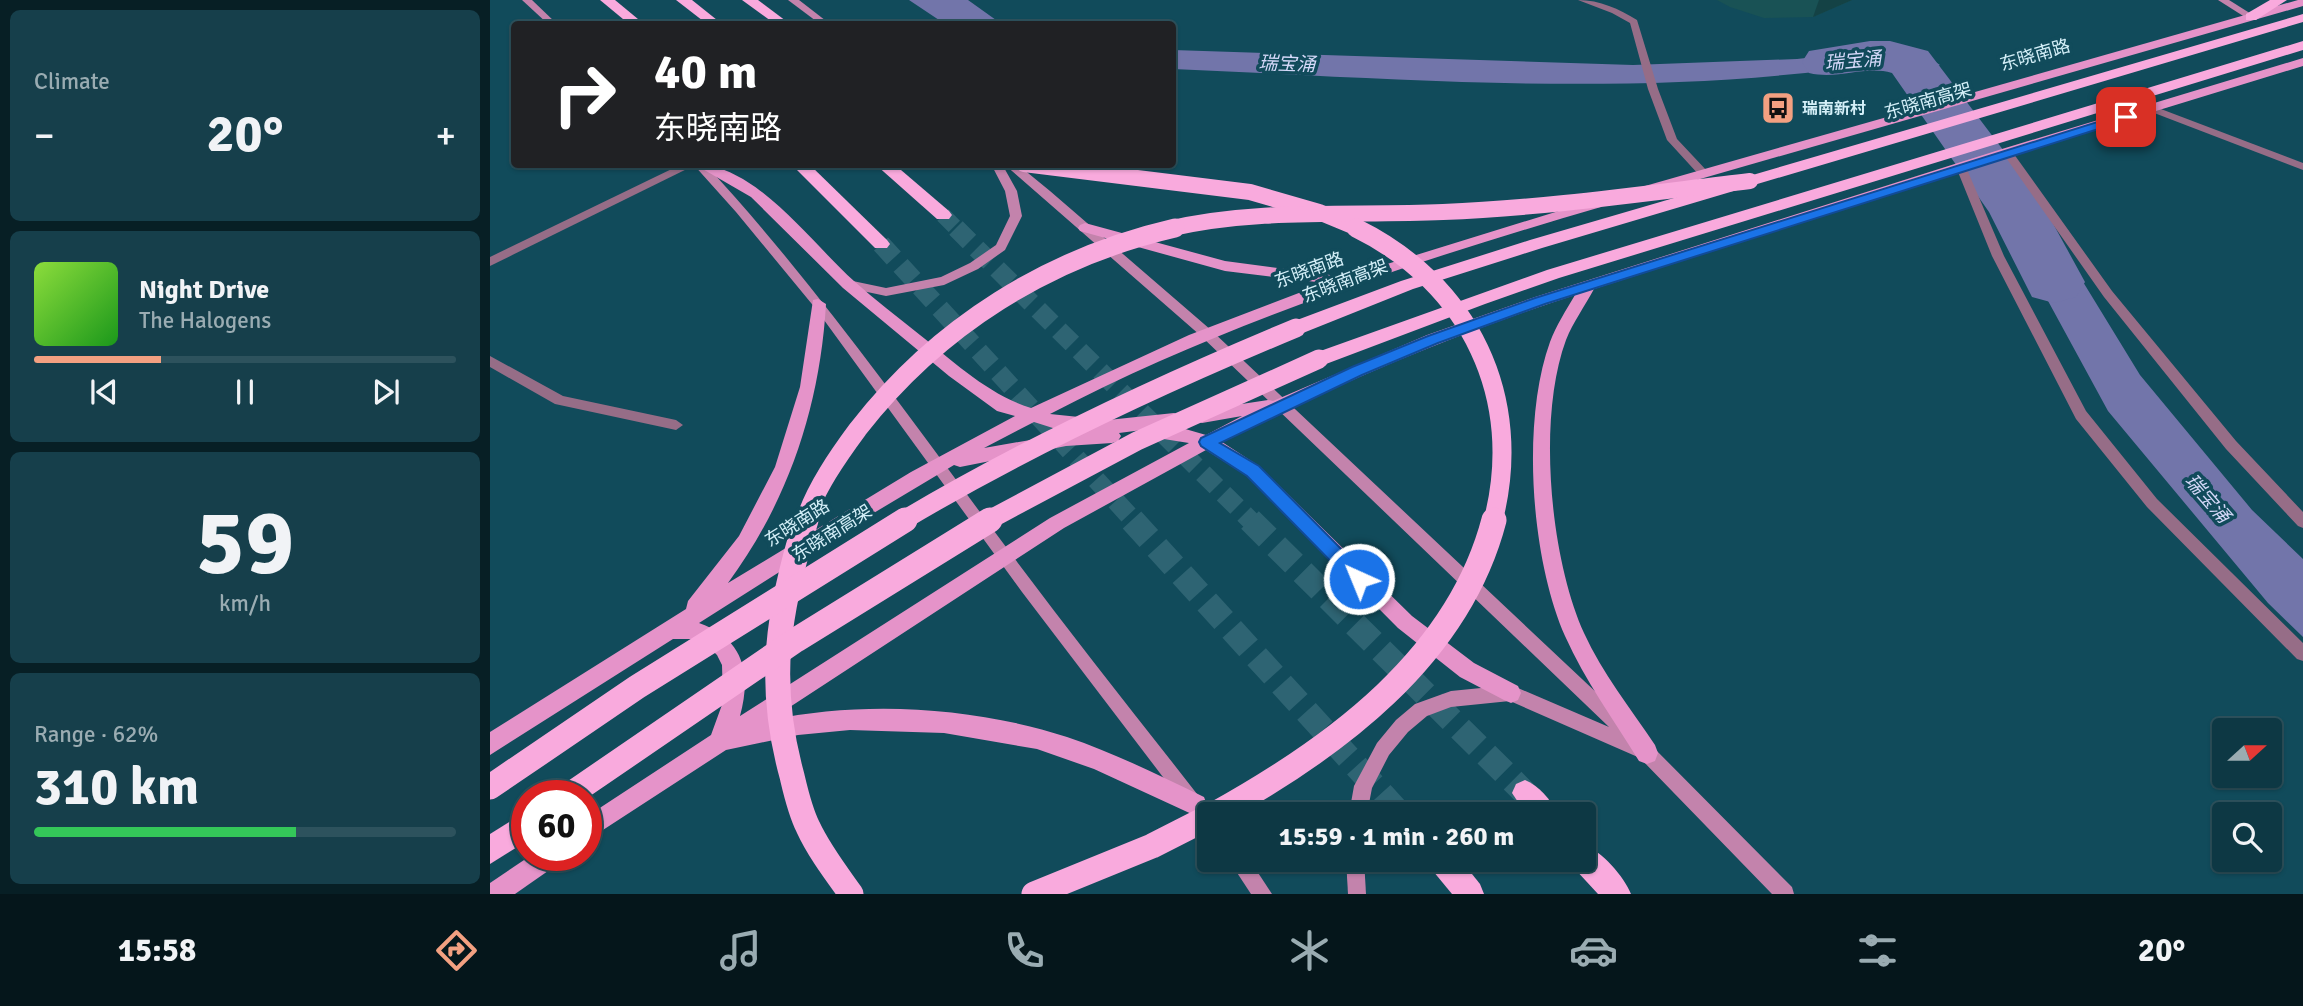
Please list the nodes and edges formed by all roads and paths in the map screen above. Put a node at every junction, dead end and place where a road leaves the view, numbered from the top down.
1 (527, 0) edge
2 (607, 0) edge
3 (683, 0) edge
4 (749, 0) edge
5 (793, 0) edge
6 (1583, 0) edge
7 (2223, 0) edge
8 (2280, 0) edge
9 (2303, 2) edge
10 (2251, 17) junction
11 (2303, 18) edge
12 (550, 21) edge
13 (633, 21) edge
14 (711, 21) edge
15 (779, 21) edge
16 (821, 21) edge
17 (2303, 45) edge
18 (2303, 62) edge
19 (2153, 109) junction
20 (2007, 152) junction
21 (1961, 167) junction
22 (2303, 167) edge
23 (684, 168) edge
24 (703, 168) edge
25 (707, 168) edge
26 (803, 168) edge
27 (888, 168) edge
28 (998, 168) edge
29 (1014, 168) edge
30 (1056, 168) edge
31 (1704, 174) junction
32 (1750, 181) junction
33 (943, 215) tunnel mouth
34 (1085, 228) junction
35 (881, 244) tunnel mouth
36 (490, 262) edge
37 (1346, 281) junction
38 (849, 284) junction
39 (1589, 285) junction
40 (818, 304) junction
41 (1206, 333) junction
42 (490, 360) edge
43 (1282, 404) junction
44 (1032, 415) junction
45 (676, 425) dead end
46 (1207, 442) junction
47 (940, 466) junction
48 (2303, 522) edge
49 (1004, 556) junction
50 (673, 630) junction
51 (2303, 654) edge
52 (1511, 693) junction
53 (718, 742) junction
54 (490, 744) edge
55 (1647, 753) junction
56 (592, 780) edge
57 (490, 787) edge
58 (1525, 793) tunnel mouth
59 (1199, 802) edge
60 (1227, 802) edge
61 (1360, 802) edge
62 (1533, 802) edge
63 (1197, 807) edge
64 (1197, 818) edge
65 (602, 819) edge
66 (511, 836) edge
67 (490, 850) edge
68 (528, 871) edge
69 (1596, 871) edge
70 (1247, 872) edge
71 (1356, 872) edge
72 (1452, 872) edge
73 (494, 894) edge
74 (851, 894) edge
75 (1034, 894) edge
76 (1263, 894) edge
77 (1357, 894) edge
78 (1470, 894) edge
79 (1617, 894) edge
80 (1785, 894) edge

1 - 12 main road
2 - 13 highway
3 - 14 highway
4 - 15 highway
5 - 16 main road
6 - 31 street
7 - 10 main road
8 - 10 highway
9 - 10 main road, 东晓南路
10 - 31 main road, 东晓南路
11 - 32 highway, 东晓南高架
17 - 56 highway, bridge
18 - 19 main road
19 - 20 main road
19 - 22 street
20 - 21 main road
20 - 48 street
21 - 39 main road
21 - 51 street
23 - 36 street
24 - 40 main road
25 - 38 main road
26 - 35 highway
27 - 33 highway
28 - 38 main road
29 - 34 main road
30 - 60 highway, bridge
31 - 37 main road, 东晓南路
32 - 57 highway, 东晓南高架, bridge
32 - 74 highway, bridge
34 - 37 main road
34 - 41 main road
37 - 41 main road, 东晓南路
38 - 44 main road
39 - 43 main road
39 - 55 main road
40 - 47 main road
40 - 50 main road
41 - 43 main road
41 - 44 main road, 东晓南路
42 - 45 street
43 - 44 main road
43 - 46 main road
43 - 55 main road
44 - 47 main road, 东晓南路
46 - 47 main road
46 - 49 main road
46 - 52 main road
47 - 49 main road
47 - 50 main road, 东晓南路
49 - 53 main road
49 - 59 main road
50 - 53 main road
50 - 54 main road, 东晓南路
52 - 55 main road
52 - 61 main road
53 - 63 main road
53 - 65 main road
55 - 80 main road
58 - 62 highway
64 - 75 highway, bridge
66 - 67 highway
68 - 73 main road
69 - 79 highway
70 - 76 main road
71 - 77 main road
72 - 78 highway

